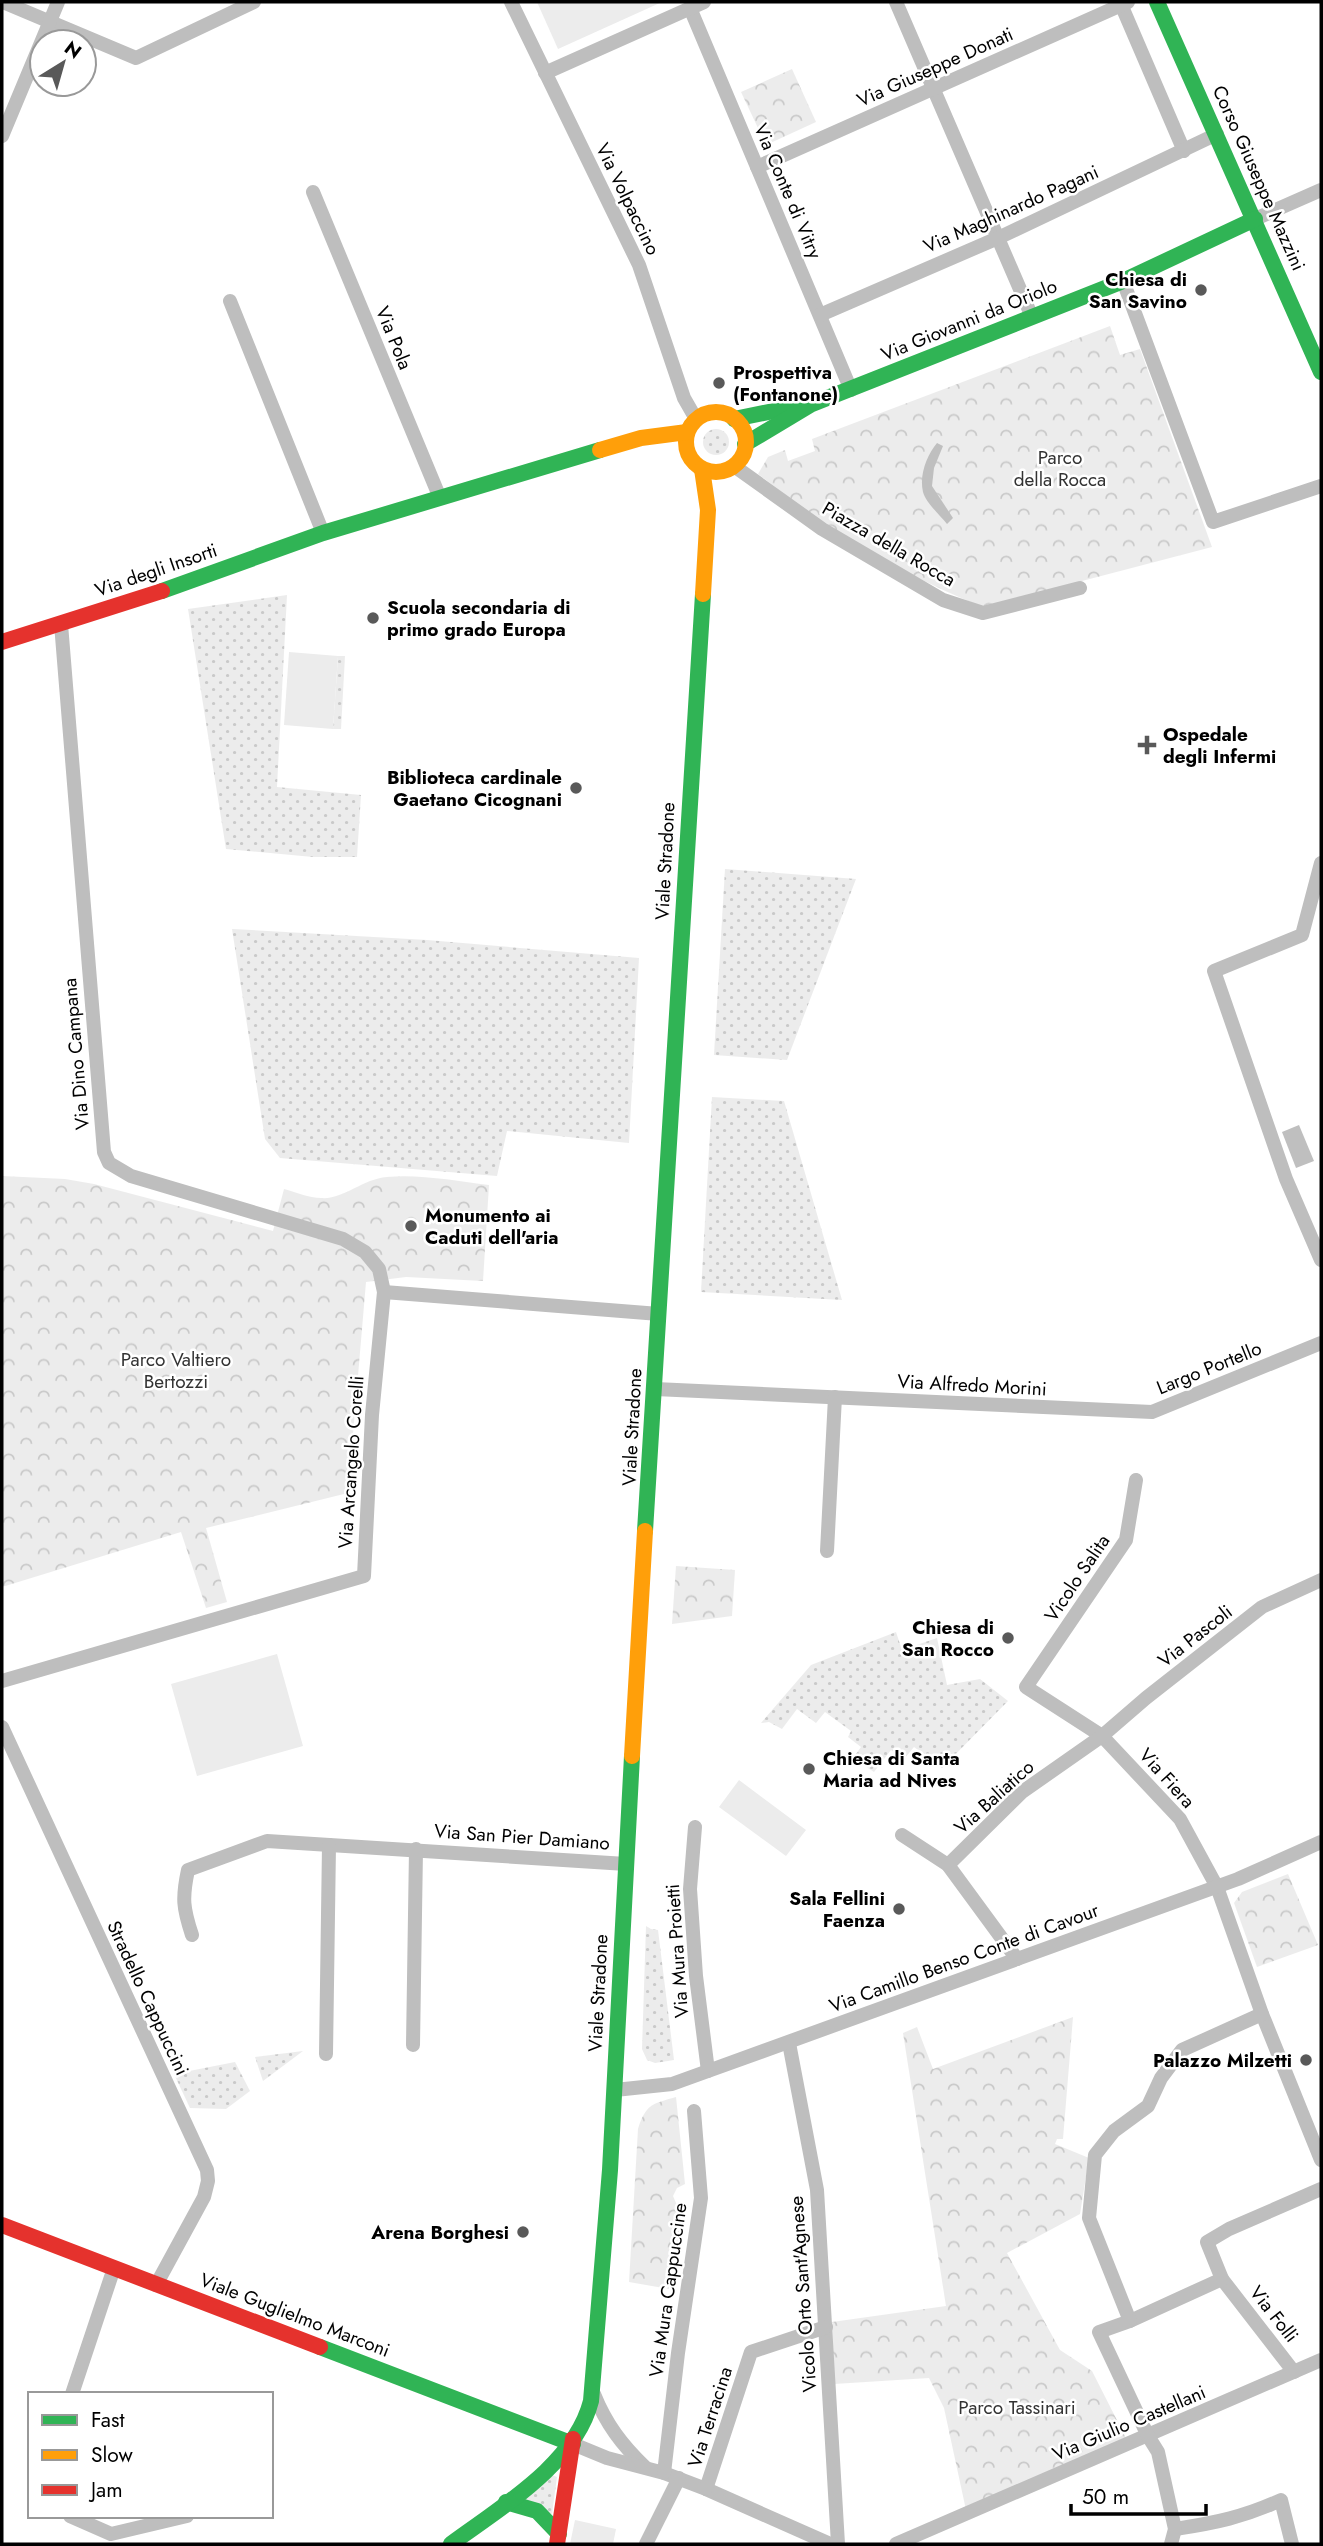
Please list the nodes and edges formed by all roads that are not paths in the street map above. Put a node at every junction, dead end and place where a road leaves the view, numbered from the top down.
1 (3, 2) edge
2 (58, 2) edge
3 (254, 2) edge
4 (511, 2) edge
5 (704, 2) edge
6 (896, 2) edge
7 (1157, 2) edge
8 (1123, 3) edge
9 (690, 8) junction
10 (50, 21) junction
11 (545, 73) junction
12 (932, 89) junction
13 (1217, 134) junction
14 (2, 136) edge
15 (1184, 151) junction
16 (757, 167) junction
17 (1321, 190) edge
18 (313, 192) dead end
19 (1255, 219) junction
20 (998, 238) junction
21 (1123, 281) junction
22 (230, 301) dead end
23 (820, 315) junction
24 (1032, 317) junction
25 (1321, 372) edge
26 (851, 390) junction
27 (812, 404) junction
28 (734, 419) junction
29 (692, 426) junction
30 (641, 439) junction
31 (745, 444) junction
32 (689, 455) junction
33 (732, 467) junction
34 (702, 469) junction
35 (1317, 488) edge
36 (440, 498) junction
37 (708, 510) junction
38 (323, 533) junction
39 (1080, 588) dead end
40 (61, 624) junction
41 (2, 642) edge
42 (1321, 863) edge
43 (1321, 1260) edge
44 (384, 1292) junction
45 (659, 1314) junction
46 (1321, 1343) edge
47 (655, 1389) junction
48 (835, 1397) junction
49 (1107, 1410) joint
50 (1136, 1480) dead end
51 (827, 1552) dead end
52 (1321, 1580) edge
53 (2, 1681) edge
54 (1026, 1687) joint
55 (2, 1727) edge
56 (1102, 1737) junction
57 (695, 1827) dead end
58 (902, 1835) dead end
59 (1321, 1842) edge
60 (330, 1845) junction
61 (416, 1849) junction
62 (626, 1864) junction
63 (947, 1865) junction
64 (1217, 1887) junction
65 (192, 1935) dead end
66 (1017, 1959) junction
67 (1262, 2014) junction
68 (789, 2043) junction
69 (413, 2045) dead end
70 (326, 2054) dead end
71 (708, 2071) junction
72 (615, 2090) junction
73 (694, 2111) dead end
74 (1321, 2160) edge
75 (1321, 2189) edge
76 (2, 2225) edge
77 (114, 2268) junction
78 (1222, 2279) junction
79 (156, 2284) junction
80 (1130, 2321) junction
81 (826, 2327) junction
82 (594, 2345) junction
83 (1321, 2360) edge
84 (1294, 2372) junction
85 (73, 2392) edge
86 (594, 2394) junction
87 (1148, 2436) junction
88 (573, 2444) junction
89 (646, 2468) junction
90 (664, 2473) junction
91 (678, 2478) junction
92 (706, 2489) junction
93 (506, 2502) junction
94 (75, 2518) edge
95 (179, 2518) edge
96 (1175, 2529) junction
97 (558, 2539) edge
98 (451, 2544) edge
99 (646, 2544) edge
100 (830, 2544) edge
101 (896, 2544) edge
102 (1171, 2544) edge
103 (1293, 2544) edge

1 - 10 street
2 - 10 street
3 - 10 street
4 - 11 street, Via Volpaccino
5 - 9 street
6 - 12 street
7 - 13 street, Corso Giuseppe Mazzini
8 - 12 street, Via Giuseppe Donati
8 - 15 street
9 - 11 street
9 - 16 street, Via Conte di Vitry
10 - 14 street
11 - 29 street, Via Volpaccino
12 - 16 street, Via Giuseppe Donati
12 - 20 street
13 - 15 street, Via Maghinardo Pagani
13 - 19 street, Corso Giuseppe Mazzini
15 - 20 street, Via Maghinardo Pagani
16 - 23 street, Via Conte di Vitry
17 - 19 street
18 - 36 street, Via Pola
19 - 21 street, Via Giovanni da Oriolo
19 - 25 street, Corso Giuseppe Mazzini
20 - 23 street, Via Maghinardo Pagani
20 - 24 street
21 - 24 street, Via Giovanni da Oriolo
21 - 35 street
22 - 38 street
23 - 26 street, Via Conte di Vitry
24 - 26 street, Via Giovanni da Oriolo
26 - 27 street, Via Giovanni da Oriolo
27 - 28 street, Via Giovanni da Oriolo
27 - 31 street, Via Giovanni da Oriolo
28 - 29 street
28 - 31 street
29 - 30 street, Via degli Insorti
29 - 32 street
30 - 32 street
30 - 36 street, Via degli Insorti
31 - 33 street
32 - 34 street
33 - 34 street
33 - 37 street, Viale Stradone
33 - 39 street, Piazza della Rocca
34 - 37 street, Viale Stradone
36 - 38 street, Via degli Insorti
37 - 45 street, Viale Stradone
38 - 40 street, Via degli Insorti
40 - 41 street, Via degli Insorti
40 - 44 street, Via Dino Campana
42 - 43 street
44 - 45 street
44 - 53 street, Via Arcangelo Corelli
45 - 47 street, Viale Stradone
46 - 49 street, Largo Portello
47 - 48 street, Via Alfredo Morini
47 - 62 street, Viale Stradone
48 - 49 street, Via Alfredo Morini
48 - 51 street
50 - 54 street, Vicolo Salita
52 - 56 street, Via Pascoli
54 - 56 street, Via Fiera
55 - 79 street, Stradello Cappuccini
56 - 63 street, Via Baliatico
56 - 64 street, Via Fiera
57 - 71 street, Via Mura Proietti
58 - 63 street
59 - 64 street, Via Camillo Benso Conte di Cavour
60 - 61 street, Via San Pier Damiano
60 - 65 street, Via San Pier Damiano
60 - 70 street
61 - 62 street, Via San Pier Damiano
61 - 69 street, Via San Pier Damiano
62 - 72 street, Viale Stradone
63 - 66 street
64 - 66 street, Via Camillo Benso Conte di Cavour
64 - 67 street, Via Fiera
66 - 68 street, Via Camillo Benso Conte di Cavour
67 - 74 street, Via Fiera
67 - 80 street
68 - 71 street, Via Camillo Benso Conte di Cavour
68 - 81 street, Vicolo Orto Sant'Agnese
71 - 72 street, Via Camillo Benso Conte di Cavour
72 - 82 street, Viale Stradone
73 - 90 street, Via Mura Cappuccine
75 - 78 street, Via Folli
76 - 77 street, Viale Guglielmo Marconi
77 - 79 street, Viale Guglielmo Marconi
77 - 85 street
78 - 80 street
78 - 84 street, Via Folli
79 - 88 street, Viale Guglielmo Marconi
80 - 87 street
81 - 92 street, Via Terracina
81 - 100 street, Vicolo Orto Sant'Agnese
82 - 86 street
82 - 88 street
83 - 84 street, Via Giulio Castellani
84 - 87 street, Via Giulio Castellani
86 - 88 street
86 - 89 street
87 - 96 street
87 - 101 street, Via Giulio Castellani
88 - 89 street
88 - 93 street
88 - 97 street
89 - 90 street
90 - 91 street
91 - 92 street
91 - 99 street
92 - 100 street
93 - 97 street
93 - 98 street
94 - 95 street
96 - 102 street
96 - 103 street

